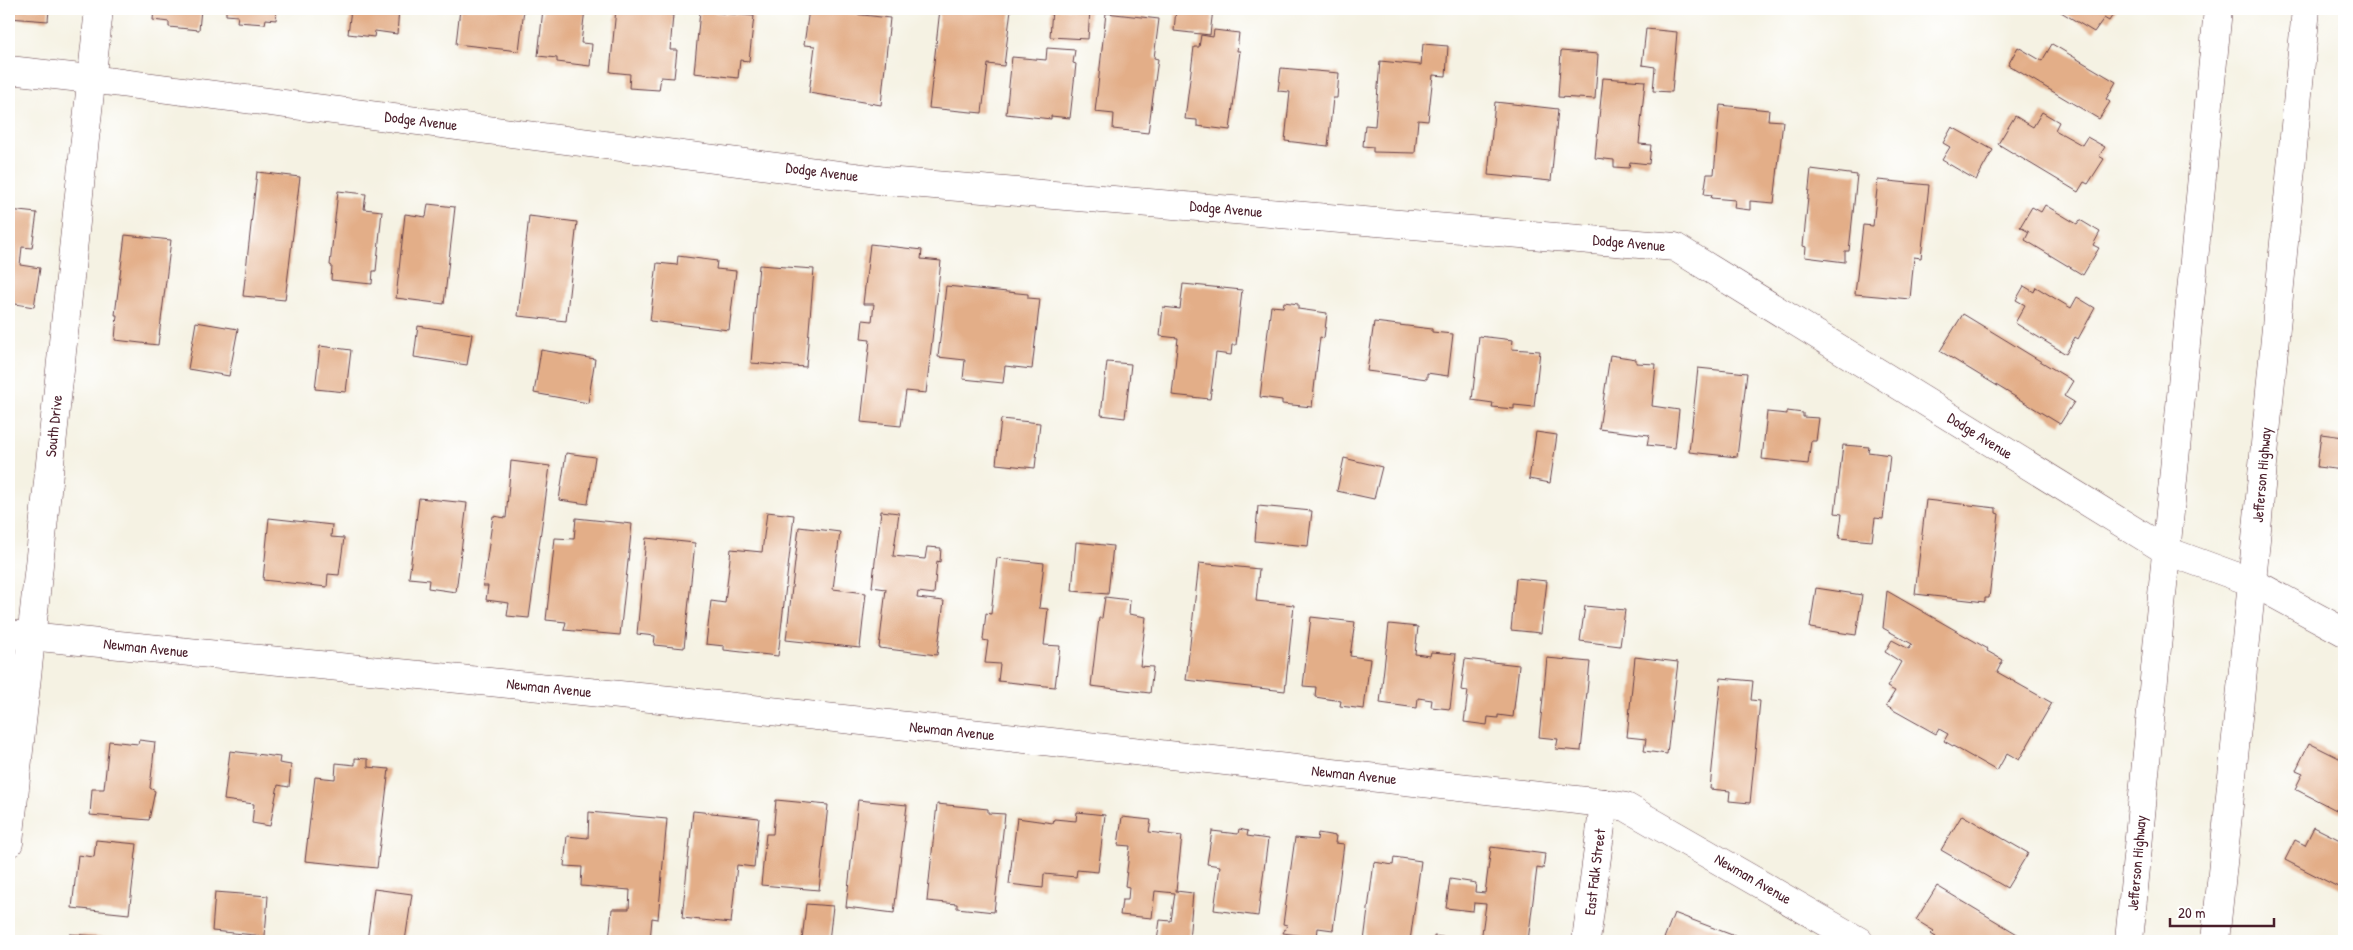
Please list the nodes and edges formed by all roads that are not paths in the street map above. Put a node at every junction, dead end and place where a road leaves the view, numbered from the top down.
1 (99, 9) edge
2 (2218, 9) edge
3 (2306, 9) edge
4 (9, 70) edge
5 (90, 79) junction
6 (2166, 551) junction
7 (2252, 582) junction
8 (2344, 632) edge
9 (20, 635) edge
10 (1604, 803) junction
11 (9, 843) edge
12 (1586, 941) edge
13 (1860, 941) edge
14 (2130, 941) edge
15 (2215, 941) edge

1 - 5 street, South Drive
2 - 6 street, Jefferson Highway
3 - 7 street, Jefferson Highway
4 - 5 street, Dodge Avenue
5 - 6 street, Dodge Avenue
5 - 9 street, South Drive
6 - 7 street, Dodge Avenue
6 - 14 street, Jefferson Highway
7 - 8 street, Dodge Avenue
7 - 15 street, Jefferson Highway
9 - 10 street, Newman Avenue
9 - 11 street, South Drive
10 - 12 street, East Falk Street
10 - 13 street, Newman Avenue

